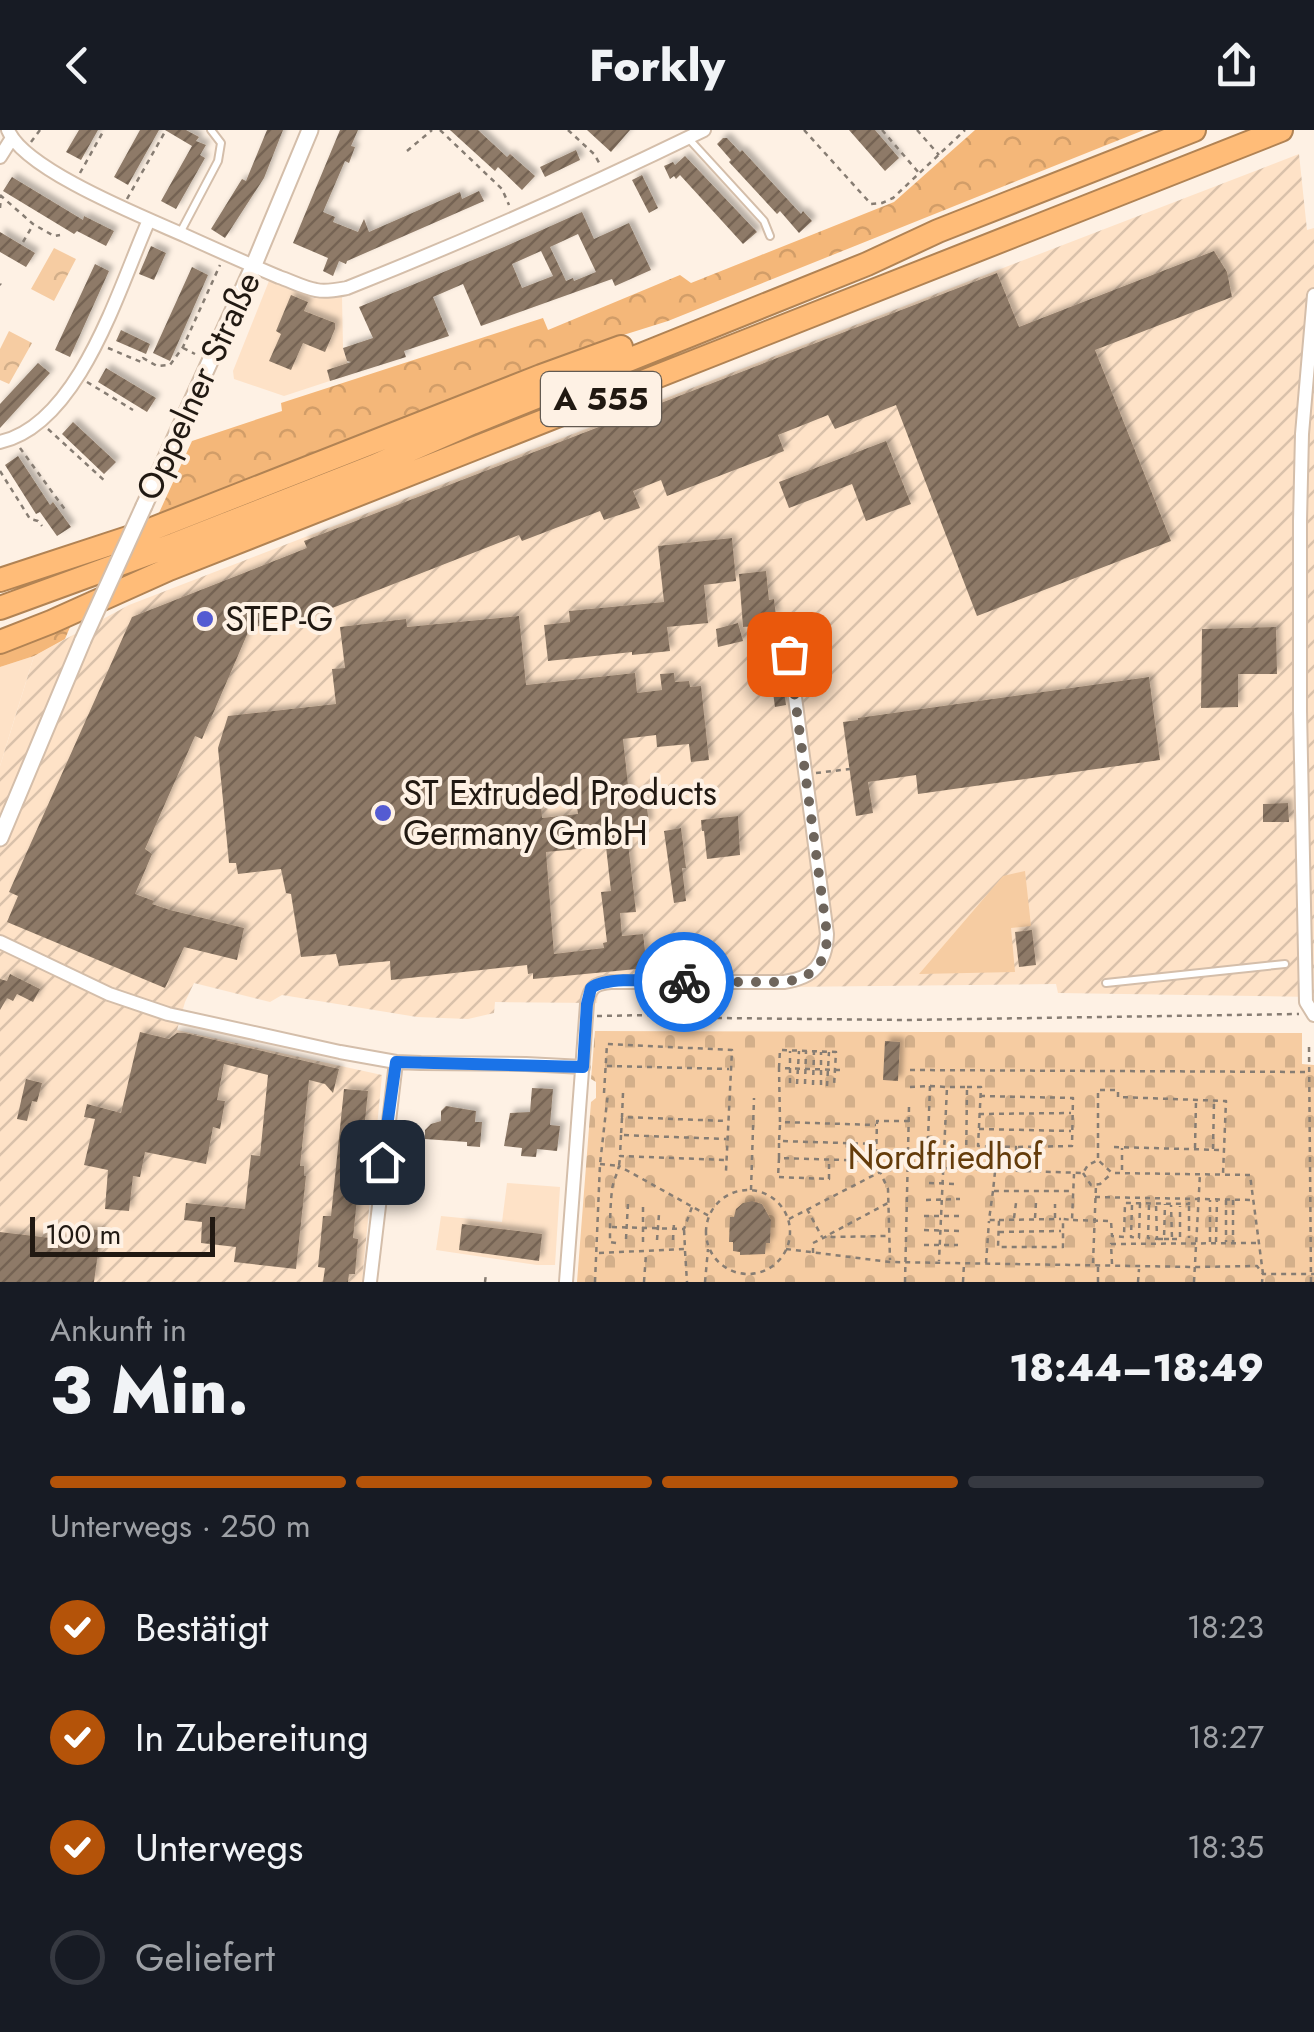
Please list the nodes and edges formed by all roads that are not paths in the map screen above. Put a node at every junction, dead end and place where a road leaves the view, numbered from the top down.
1 (210, 130) edge
2 (310, 130) edge
3 (704, 130) edge
4 (1194, 130) edge
5 (1281, 130) edge
6 (10, 134) edge
7 (688, 138) junction
8 (0, 157) edge
9 (149, 220) junction
10 (938, 231) junction
11 (180, 233) junction
12 (770, 236) dead end
13 (253, 267) junction
14 (1314, 295) edge
15 (472, 423) junction
16 (1308, 434) edge
17 (7, 440) edge
18 (169, 569) junction
19 (0, 580) edge
20 (0, 588) edge
21 (0, 608) edge
22 (0, 626) edge
23 (0, 642) edge
24 (789, 654) dead end
25 (1308, 831) edge
26 (0, 838) edge
27 (0, 942) edge
28 (1285, 964) dead end
29 (1106, 983) dead end
30 (1312, 1014) edge
31 (396, 1062) junction
32 (583, 1067) junction
33 (370, 1282) edge
34 (566, 1282) edge

1 - 11 lane
2 - 13 street, Oppelner Straße
3 - 7 street
4 - 10 highway, A 555
5 - 18 highway, A 555
6 - 8 street
6 - 9 street
7 - 12 lane
7 - 13 street
9 - 11 street
9 - 17 street
10 - 15 highway, A 555
10 - 19 highway
11 - 13 street
13 - 26 street, Oppelner Straße, bridge
14 - 16 street
15 - 20 highway
15 - 21 highway, A 555
16 - 25 street
18 - 22 highway, A 555
18 - 23 highway
24 - 32 street
25 - 30 street
27 - 31 street
28 - 29 lane
31 - 32 street
31 - 33 street
32 - 34 street

